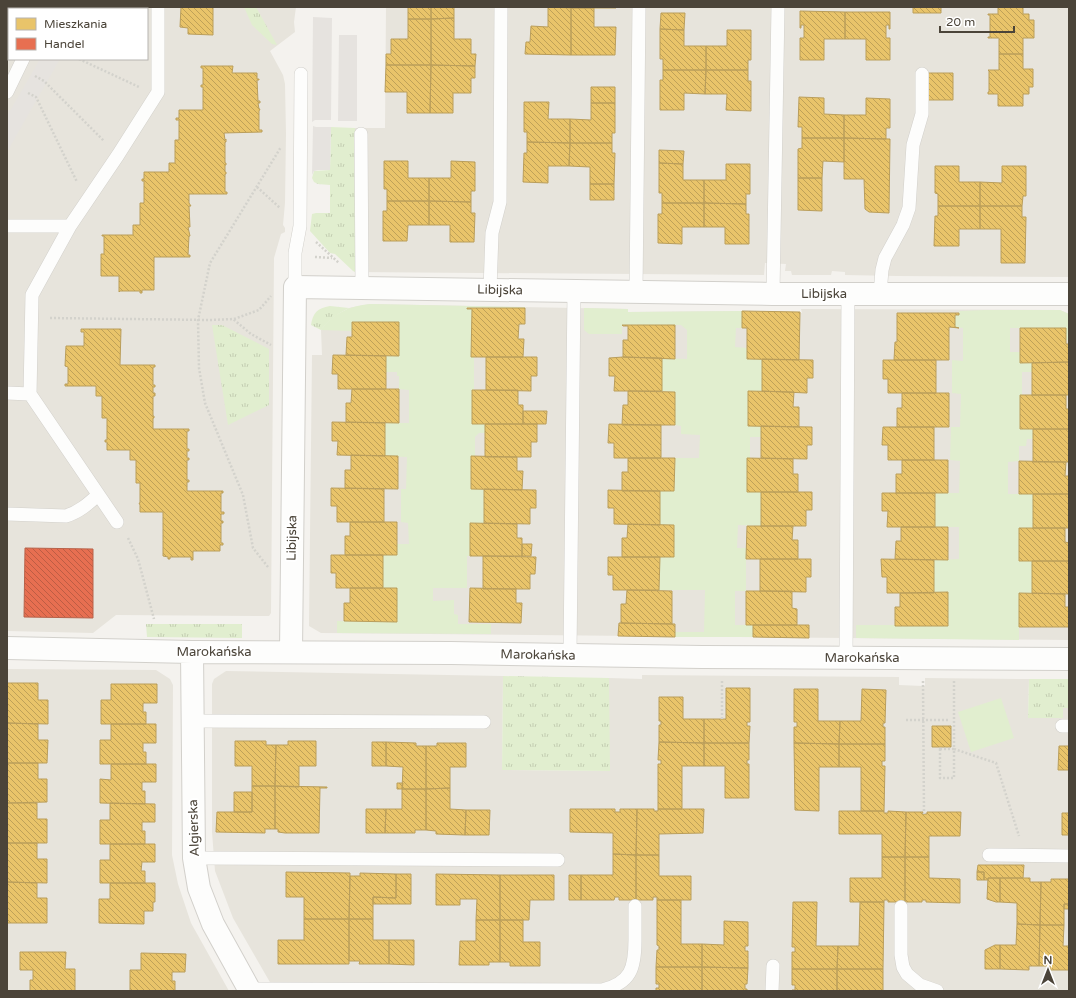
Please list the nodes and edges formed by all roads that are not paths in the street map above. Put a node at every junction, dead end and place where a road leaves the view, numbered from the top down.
1 (158, 7) edge
2 (501, 7) edge
3 (639, 7) edge
4 (778, 7) edge
5 (22, 63) edge
6 (301, 74) dead end
7 (922, 74) dead end
8 (9, 88) edge
9 (361, 134) dead end
10 (7, 226) edge
11 (70, 226) junction
12 (295, 287) junction
13 (362, 288) junction
14 (490, 290) junction
15 (574, 292) junction
16 (636, 292) junction
17 (773, 294) junction
18 (848, 294) junction
19 (880, 294) junction
20 (1069, 294) edge
21 (7, 393) edge
22 (30, 394) junction
23 (98, 495) junction
24 (7, 514) edge
25 (117, 522) road end
26 (7, 648) edge
27 (192, 652) junction
28 (291, 652) junction
29 (570, 655) junction
30 (846, 658) junction
31 (1069, 659) edge
32 (192, 721) junction
33 (484, 722) dead end
34 (989, 855) dead end
35 (1069, 856) edge
36 (194, 858) junction
37 (558, 860) dead end
38 (635, 906) dead end
39 (901, 907) dead end
40 (772, 966) dead end
41 (249, 990) edge
42 (772, 991) edge
43 (937, 991) edge

1 - 11 lane
2 - 14 lane
3 - 16 lane
4 - 17 lane
5 - 8 lane
6 - 12 lane
7 - 19 lane
9 - 13 lane
10 - 11 lane
11 - 22 lane
12 - 13 street, Libijska
12 - 28 street, Libijska
13 - 14 street, Libijska
14 - 15 street, Libijska
15 - 16 street, Libijska
15 - 29 lane
16 - 17 street, Libijska
17 - 18 street, Libijska
18 - 19 street, Libijska
18 - 30 lane
19 - 20 street, Libijska
21 - 22 lane
22 - 23 lane
23 - 24 lane
23 - 25 lane
26 - 27 street, Marokańska
27 - 28 street, Marokańska
27 - 32 street, Algierska
28 - 29 street, Marokańska
29 - 30 street, Marokańska
30 - 31 street, Marokańska
32 - 33 lane
32 - 36 street, Algierska
34 - 35 lane
36 - 37 lane
36 - 41 street, Algierska
38 - 41 lane
39 - 43 lane
40 - 42 lane

